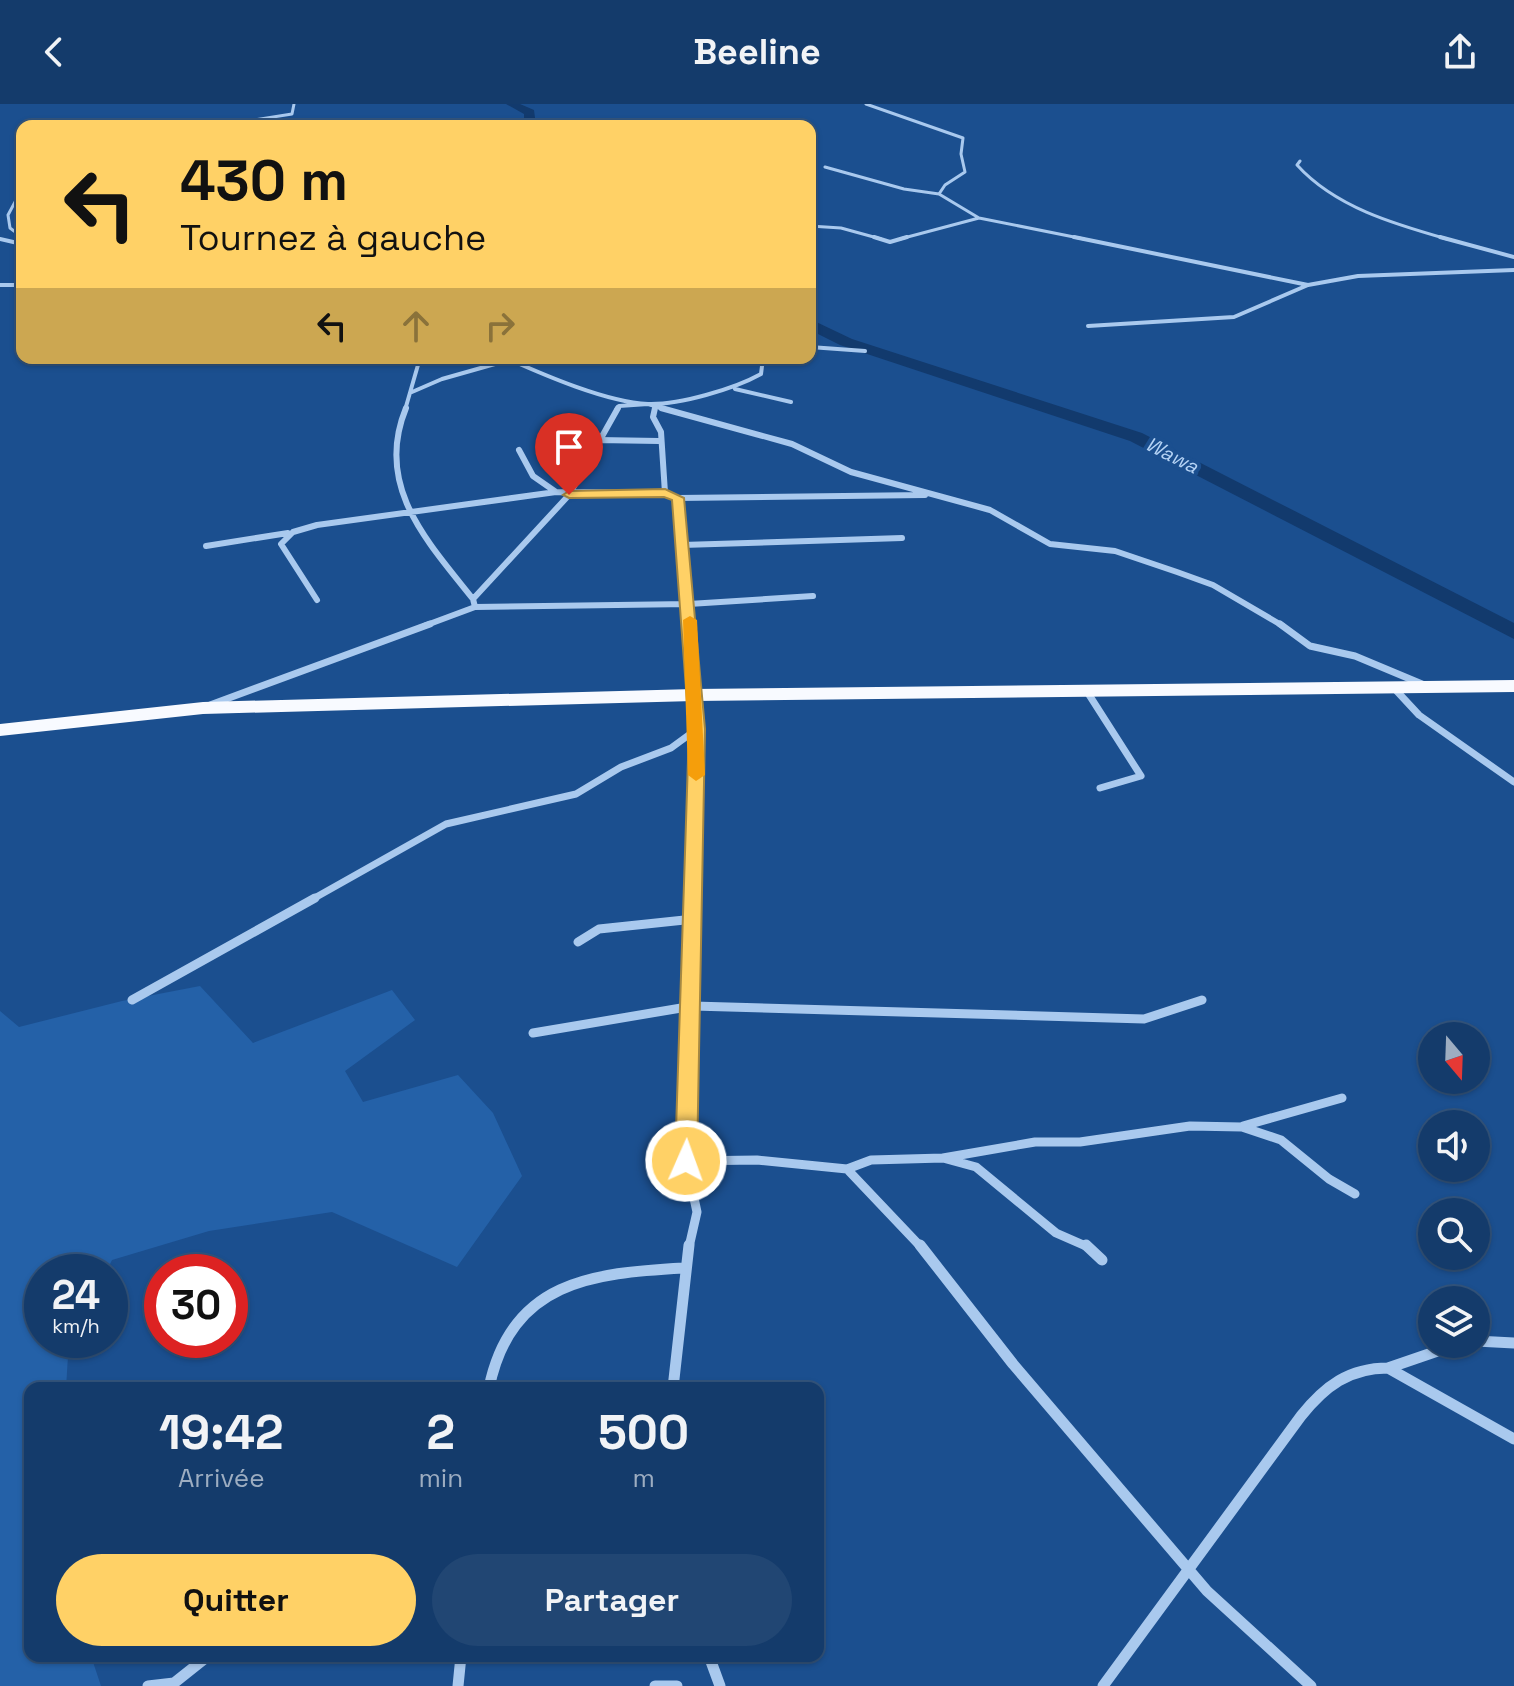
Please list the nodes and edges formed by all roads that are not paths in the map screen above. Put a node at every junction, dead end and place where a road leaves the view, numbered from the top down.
1 (294, 104) edge
2 (866, 104) edge
3 (254, 120) edge
4 (1300, 161) dead end
5 (825, 167) dead end
6 (939, 194) junction
7 (16, 200) edge
8 (979, 218) junction
9 (816, 225) edge
10 (16, 232) edge
11 (1514, 257) edge
12 (1514, 270) edge
13 (1308, 285) junction
14 (1088, 326) dead end
15 (816, 347) edge
16 (865, 351) dead end
17 (419, 364) edge
18 (492, 364) edge
19 (519, 364) edge
20 (762, 364) edge
21 (735, 389) junction
22 (412, 392) junction
23 (791, 402) dead end
24 (648, 404) junction
25 (655, 408) junction
26 (598, 440) junction
27 (659, 441) junction
28 (519, 450) dead end
29 (556, 492) junction
30 (571, 492) junction
31 (665, 493) junction
32 (935, 495) junction
33 (678, 498) junction
34 (410, 512) junction
35 (293, 532) junction
36 (902, 538) dead end
37 (682, 545) junction
38 (206, 546) dead end
39 (813, 596) dead end
40 (317, 600) dead end
41 (474, 603) junction
42 (689, 604) junction
43 (1426, 686) junction
44 (1514, 686) edge
45 (1393, 687) junction
46 (1086, 690) junction
47 (694, 695) junction
48 (203, 708) junction
49 (697, 729) junction
50 (0, 730) edge
51 (1514, 782) edge
52 (1100, 788) dead end
53 (694, 919) junction
54 (578, 942) dead end
55 (132, 1000) dead end
56 (1202, 1000) dead end
57 (693, 1006) junction
58 (533, 1033) dead end
59 (1342, 1098) dead end
60 (1242, 1127) junction
61 (943, 1158) junction
62 (686, 1161) junction
63 (847, 1169) junction
64 (1355, 1194) dead end
65 (1102, 1260) dead end
66 (684, 1268) junction
67 (1490, 1342) edge
68 (1514, 1343) edge
69 (1418, 1358) edge
70 (1388, 1368) junction
71 (490, 1382) edge
72 (674, 1382) edge
73 (1514, 1439) edge
74 (1190, 1569) junction
75 (200, 1662) edge
76 (460, 1662) edge
77 (711, 1662) edge
78 (148, 1686) edge
79 (458, 1686) edge
80 (655, 1686) edge
81 (677, 1686) edge
82 (720, 1686) edge
83 (1103, 1686) edge
84 (1311, 1686) edge

1 - 3 street
2 - 6 street
4 - 11 street
5 - 6 street
6 - 8 street
7 - 10 street
8 - 9 street
8 - 13 street
12 - 13 street
13 - 14 street
15 - 16 street
17 - 22 street
18 - 22 street
19 - 24 street
20 - 21 street
21 - 23 street
21 - 24 street
22 - 34 street
24 - 25 street
24 - 26 street
25 - 27 street
25 - 32 street
26 - 27 street
26 - 30 street
27 - 31 street
28 - 29 street
29 - 30 street
29 - 34 street
30 - 31 street
30 - 41 street
31 - 33 street
32 - 33 street
32 - 43 street
33 - 37 street
34 - 35 street
34 - 41 street
35 - 38 street
35 - 40 street
36 - 37 street
37 - 42 street
39 - 42 street
41 - 42 street
41 - 48 street
42 - 47 street
43 - 44 highway
43 - 45 highway
45 - 46 highway
45 - 51 street
46 - 47 highway
46 - 52 street
47 - 48 highway
47 - 49 street
48 - 50 highway
49 - 53 street
49 - 55 street
53 - 54 street
53 - 57 street
56 - 57 street
57 - 58 street
57 - 62 street
59 - 60 street
60 - 61 street
60 - 64 street
61 - 63 street
61 - 65 street
62 - 63 street
62 - 66 street
63 - 74 street
66 - 71 street
66 - 72 street
67 - 68 street
69 - 70 street
70 - 73 street
70 - 74 street
74 - 83 street
74 - 84 street
75 - 78 street
76 - 79 street
77 - 82 street
80 - 81 street

